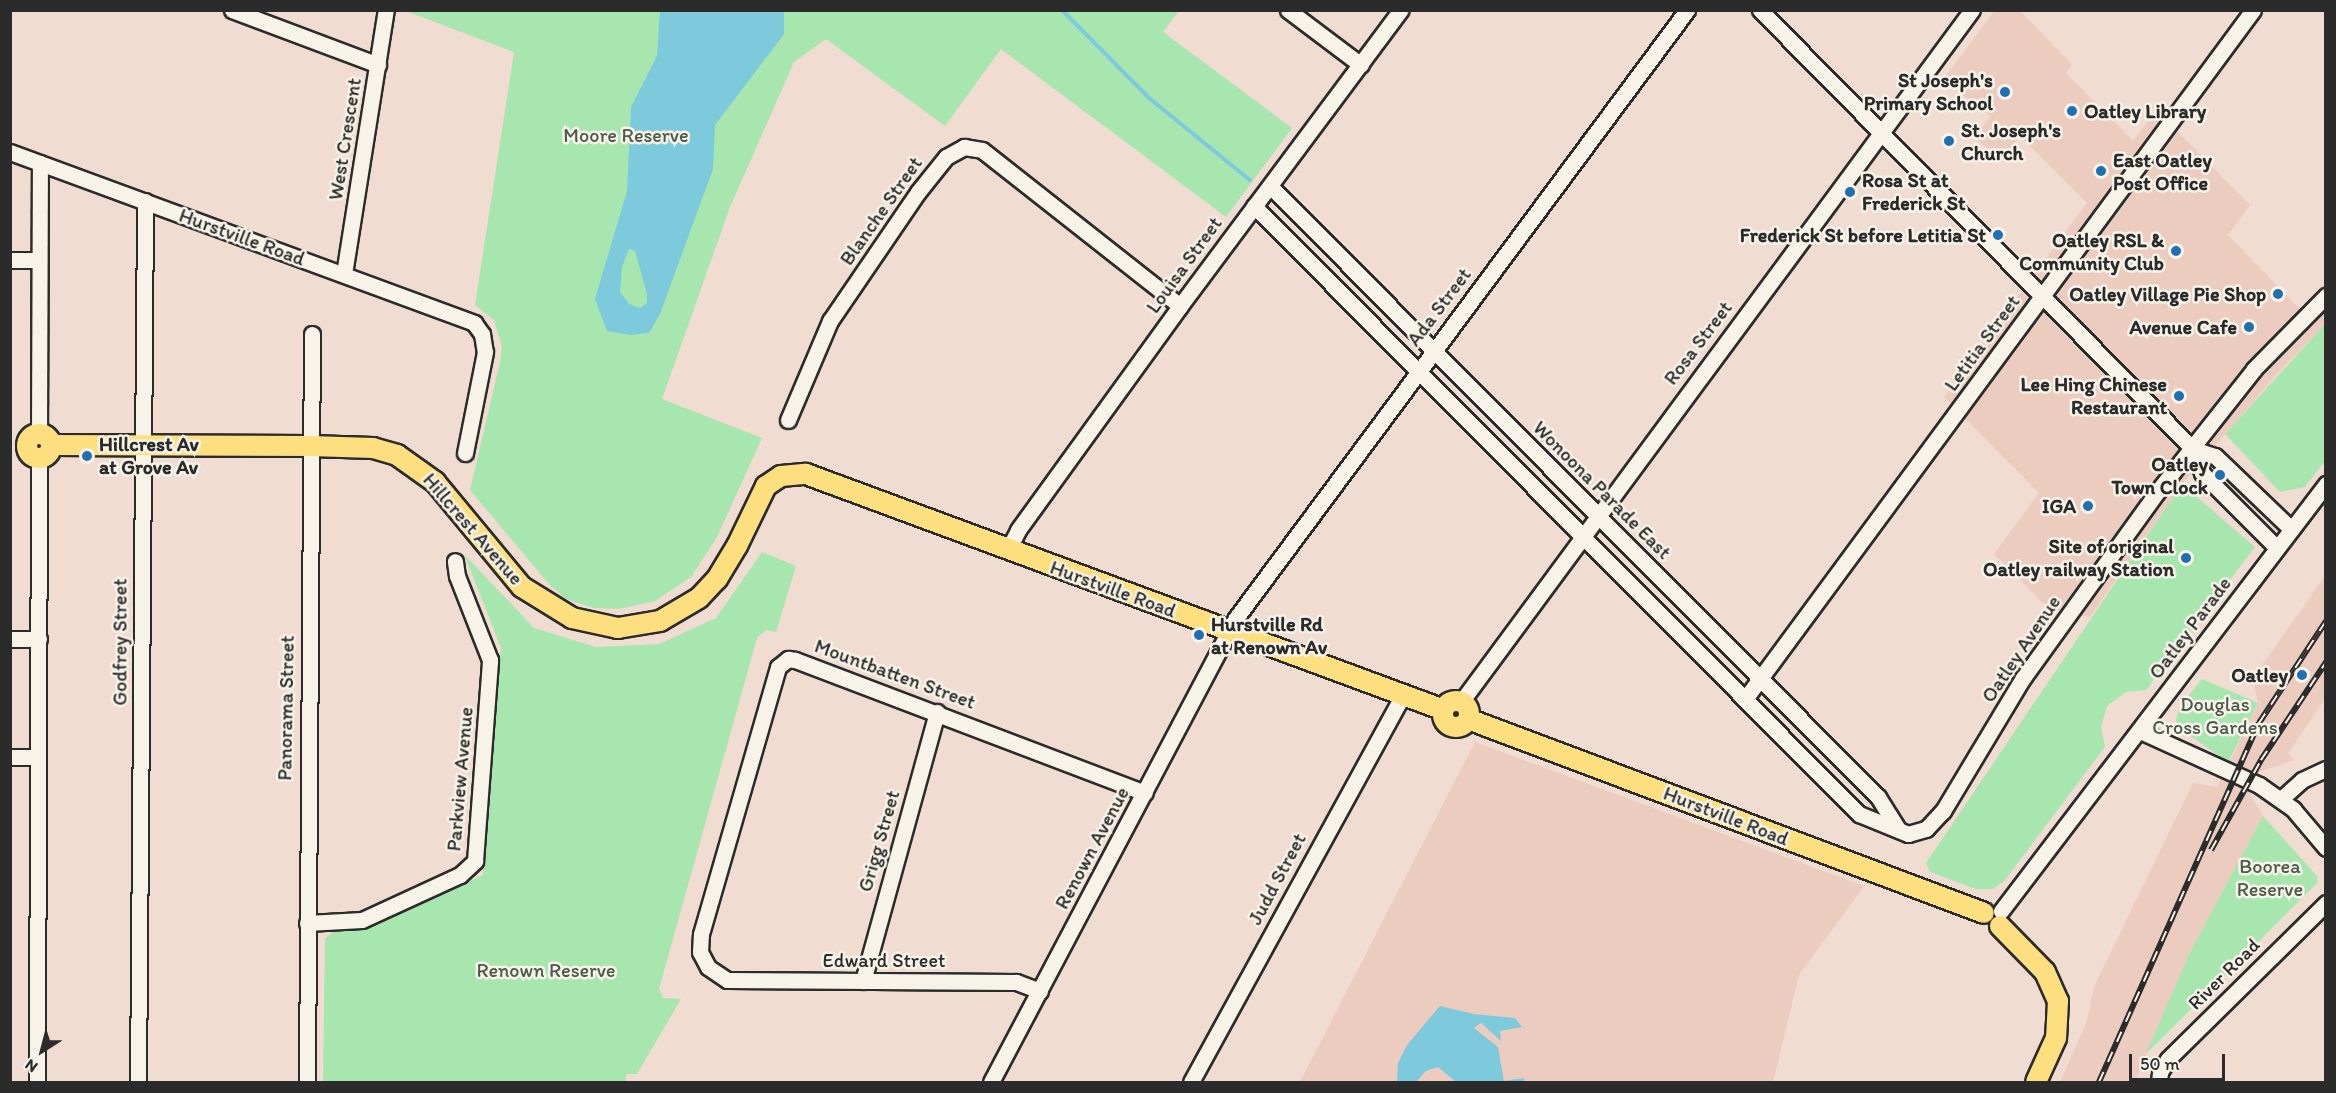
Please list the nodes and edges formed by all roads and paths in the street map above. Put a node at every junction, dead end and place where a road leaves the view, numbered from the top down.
1 (232, 10) edge
2 (387, 10) edge
3 (1288, 10) edge
4 (1401, 10) edge
5 (1687, 10) edge
6 (1760, 10) edge
7 (1972, 10) edge
8 (2253, 10) edge
9 (378, 65) junction
10 (1361, 65) junction
11 (1881, 132) junction
12 (10, 152) edge
13 (40, 163) junction
14 (1270, 186) junction
15 (145, 201) junction
16 (1254, 206) junction
17 (10, 260) edge
18 (39, 260) junction
19 (345, 274) junction
20 (2043, 296) junction
21 (2325, 296) edge
22 (1180, 306) junction
23 (312, 334) dead end
24 (1434, 350) junction
25 (1417, 372) junction
26 (788, 420) dead end
27 (141, 444) junction
28 (33, 445) edge
29 (310, 446) junction
30 (2193, 449) junction
31 (465, 453) dead end
32 (781, 476) joint
33 (2325, 484) edge
34 (1597, 515) junction
35 (2290, 528) junction
36 (1583, 535) junction
37 (2276, 548) junction
38 (1008, 550) junction
39 (455, 561) dead end
40 (1230, 632) junction
41 (10, 639) edge
42 (39, 639) junction
43 (1761, 677) junction
44 (1402, 696) junction
45 (1744, 699) junction
46 (1458, 710) junction
47 (937, 712) junction
48 (2140, 731) junction
49 (10, 757) edge
50 (38, 757) junction
51 (2325, 769) edge
52 (1145, 793) junction
53 (2281, 799) junction
54 (1898, 829) junction
55 (2325, 848) edge
56 (2325, 903) edge
57 (1995, 917) junction
58 (307, 923) junction
59 (727, 980) joint
60 (863, 981) junction
61 (1040, 991) junction
62 (2159, 1081) edge
63 (37, 1083) edge
64 (138, 1083) edge
65 (307, 1083) edge
66 (991, 1083) edge
67 (1191, 1083) edge
68 (2037, 1083) edge

1 - 9 street
2 - 9 street, West Crescent
3 - 10 street
4 - 10 street, Louisa Street
5 - 24 street, Ada Street
6 - 11 street
7 - 11 street, Rosa Street
8 - 20 street, Letitia Street
9 - 19 street, West Crescent
10 - 14 street, Louisa Street
11 - 20 street
11 - 34 street, Rosa Street
12 - 13 street, Hurstville Road
13 - 15 street, Hurstville Road
13 - 18 street
14 - 16 street, Louisa Street
14 - 24 street, Wonoona Parade East
15 - 19 street, Hurstville Road
15 - 27 street, Godfrey Street
16 - 22 street, Louisa Street
16 - 25 street
17 - 18 street
18 - 28 street
19 - 31 street, Hurstville Road
20 - 30 street
20 - 43 street, Letitia Street
21 - 30 street, Oatley Avenue
22 - 26 street, Blanche Street
22 - 38 street, Louisa Street
23 - 29 street, Panorama Street
24 - 25 street, Ada Street
24 - 34 street, Wonoona Parade East
25 - 36 street
25 - 40 street, Ada Street
27 - 28 main road, Hillcrest Avenue
27 - 29 main road, Hillcrest Avenue
27 - 64 street, Godfrey Street
28 - 42 street
29 - 32 main road, Hillcrest Avenue
29 - 58 street, Panorama Street
30 - 35 street
30 - 37 street
30 - 54 street, Oatley Avenue
32 - 38 main road, Hurstville Road
33 - 35 street, Oatley Parade
34 - 36 street, Rosa Street
34 - 43 street, Wonoona Parade East
35 - 37 street, Oatley Parade
36 - 45 street
36 - 46 street, Rosa Street
37 - 48 street, Oatley Parade
38 - 40 main road, Hurstville Road
39 - 58 street, Parkview Avenue
40 - 44 main road, Hurstville Road
40 - 52 street, Renown Avenue
41 - 42 street
42 - 50 street
43 - 45 street, Letitia Street
43 - 54 street, Wonoona Parade East
44 - 46 main road, Hurstville Road
44 - 67 street, Judd Street
45 - 54 street
46 - 57 main road, Hurstville Road
47 - 52 street, Mountbatten Street
47 - 59 street, Mountbatten Street
47 - 60 street, Grigg Street
48 - 53 street
48 - 57 street, Oatley Parade
49 - 50 street
50 - 63 street
51 - 53 street
52 - 61 street, Renown Avenue
53 - 55 street
56 - 62 street, River Road
57 - 68 main road, Hurstville Road
58 - 65 street, Panorama Street
59 - 60 street, Edward Street
60 - 61 street, Edward Street
61 - 66 street, Renown Avenue

